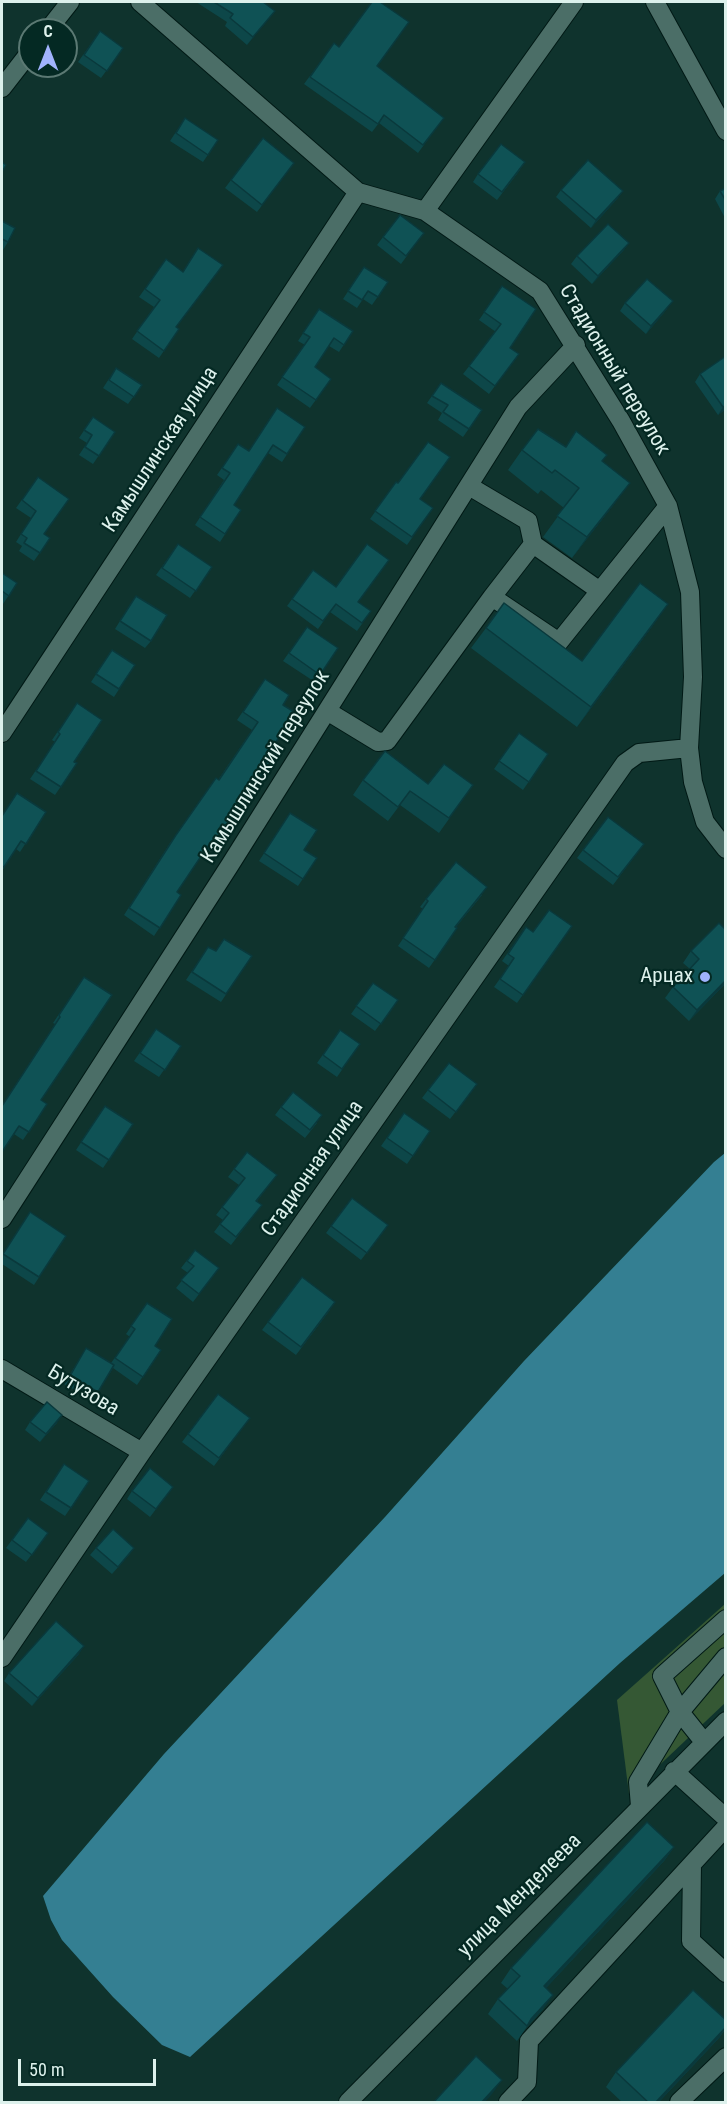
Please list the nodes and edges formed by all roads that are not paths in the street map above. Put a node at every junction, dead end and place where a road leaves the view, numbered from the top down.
1 (70, 2) edge
2 (140, 2) edge
3 (574, 2) edge
4 (655, 2) edge
5 (57, 18) edge
6 (18, 67) edge
7 (2, 88) edge
8 (726, 131) edge
9 (358, 192) junction
10 (425, 212) junction
11 (576, 345) junction
12 (469, 486) junction
13 (668, 506) junction
14 (533, 544) junction
15 (600, 591) junction
16 (492, 597) junction
17 (327, 711) junction
18 (2, 733) edge
19 (689, 748) junction
20 (726, 849) edge
21 (2, 1219) edge
22 (2, 1369) edge
23 (142, 1452) junction
24 (726, 1619) edge
25 (726, 1657) edge
26 (2, 1658) edge
27 (726, 1666) edge
28 (707, 1678) junction
29 (680, 1712) junction
30 (726, 1721) edge
31 (704, 1742) junction
32 (674, 1771) junction
33 (640, 1806) junction
34 (723, 1810) edge
35 (726, 1827) edge
36 (692, 1864) junction
37 (726, 1973) edge
38 (726, 2057) edge
39 (348, 2103) edge
40 (508, 2103) edge
41 (679, 2103) edge

1 - 5 street
2 - 9 street, Стадионный переулок
3 - 10 street
4 - 8 street
6 - 7 street
9 - 10 street, Стадионный переулок
9 - 18 street, Камышлинская улица
10 - 11 street, Стадионный переулок
11 - 12 street, Камышлинский переулок
11 - 13 street, Стадионный переулок
12 - 14 street
12 - 17 street, Камышлинский переулок
13 - 15 street
13 - 19 street, Стадионный переулок
14 - 15 street
14 - 16 street
15 - 16 street
16 - 17 street
17 - 21 street, Камышлинский переулок
19 - 20 street, Стадионный переулок
19 - 23 street, Стадионная улица
22 - 23 street, Бутузова
23 - 26 street, Стадионная улица
24 - 29 street
25 - 28 street
27 - 28 street
28 - 29 street
29 - 31 street
29 - 33 street
30 - 31 street, улица Менделеева
31 - 32 street, улица Менделеева
32 - 33 street, улица Менделеева
32 - 34 street
33 - 39 street, улица Менделеева
35 - 36 street
36 - 37 street
36 - 40 street
38 - 41 street

